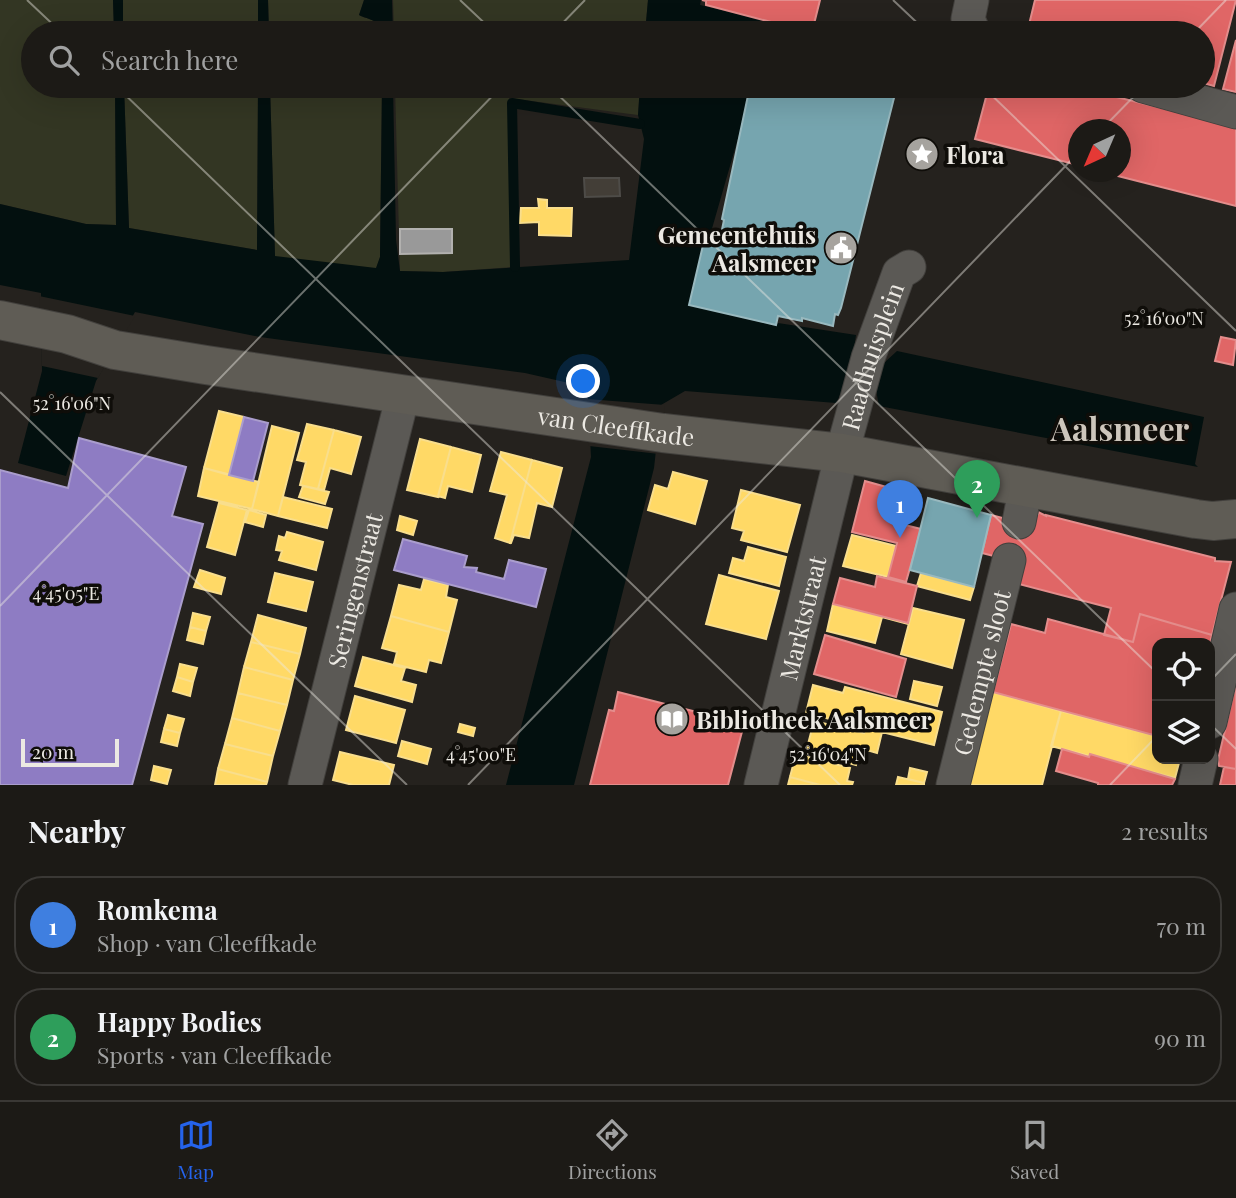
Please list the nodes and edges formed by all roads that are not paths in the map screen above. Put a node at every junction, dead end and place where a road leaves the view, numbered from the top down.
1 (972, 0) edge
2 (969, 21) edge
3 (1186, 98) edge
4 (1236, 112) edge
5 (909, 267) dead end
6 (0, 320) edge
7 (403, 395) junction
8 (842, 453) junction
9 (1235, 522) edge
10 (1009, 560) dead end
11 (1236, 609) edge
12 (1215, 701) edge
13 (1200, 764) edge
14 (305, 785) edge
15 (761, 785) edge
16 (953, 785) edge
17 (1195, 785) edge

1 - 2 street
3 - 4 street
5 - 8 street, Raadhuisplein
6 - 7 main road, van Cleeffkade
7 - 8 main road, van Cleeffkade
7 - 14 street, Seringenstraat
8 - 9 main road, van Cleeffkade
8 - 15 street, Marktstraat
10 - 16 street, Gedempte sloot
11 - 12 street
13 - 17 street

